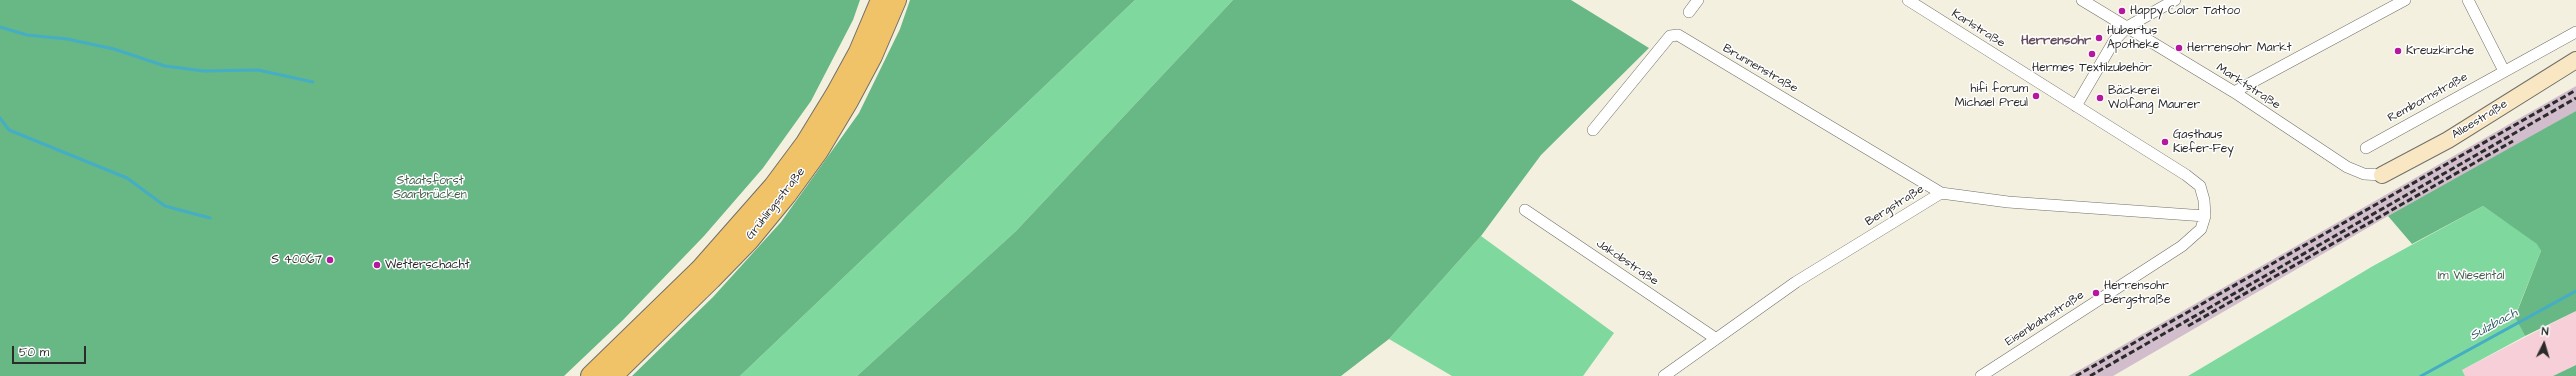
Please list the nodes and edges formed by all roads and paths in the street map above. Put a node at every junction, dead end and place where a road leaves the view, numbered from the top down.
1 (881, 0) edge
2 (896, 0) edge
3 (1698, 0) edge
4 (1908, 0) edge
5 (2082, 0) edge
6 (2175, 0) edge
7 (2405, 0) edge
8 (2468, 0) edge
9 (1689, 12) dead end
10 (2127, 27) junction
11 (2576, 32) edge
12 (2576, 60) edge
13 (2504, 71) junction
14 (2234, 92) junction
15 (2076, 106) junction
16 (1594, 130) dead end
17 (2366, 148) dead end
18 (2382, 175) joint
19 (1941, 193) junction
20 (1525, 210) dead end
21 (2205, 216) junction
22 (2200, 229) joint
23 (1715, 338) junction
24 (591, 376) edge
25 (612, 376) edge
26 (1664, 376) edge
27 (1981, 376) edge

1 - 24 highway
2 - 25 highway, Grühlingsstraße
3 - 9 street
4 - 15 street, Karlstraße
5 - 10 street, Marktstraße
6 - 10 street
7 - 14 street
8 - 13 street
10 - 14 street, Marktstraße
10 - 15 street
11 - 13 street, Rembornstraße
12 - 18 street, Alleestraße
13 - 17 street, Rembornstraße
14 - 18 street, Marktstraße
15 - 21 street, Karlstraße
16 - 19 street, Brunnenstraße
19 - 21 street, Bergstraße
19 - 23 street, Bergstraße
20 - 23 street, Jakobstraße
21 - 22 street, Karlstraße
22 - 27 street, Eisenbahnstraße
23 - 26 street, Bergstraße

